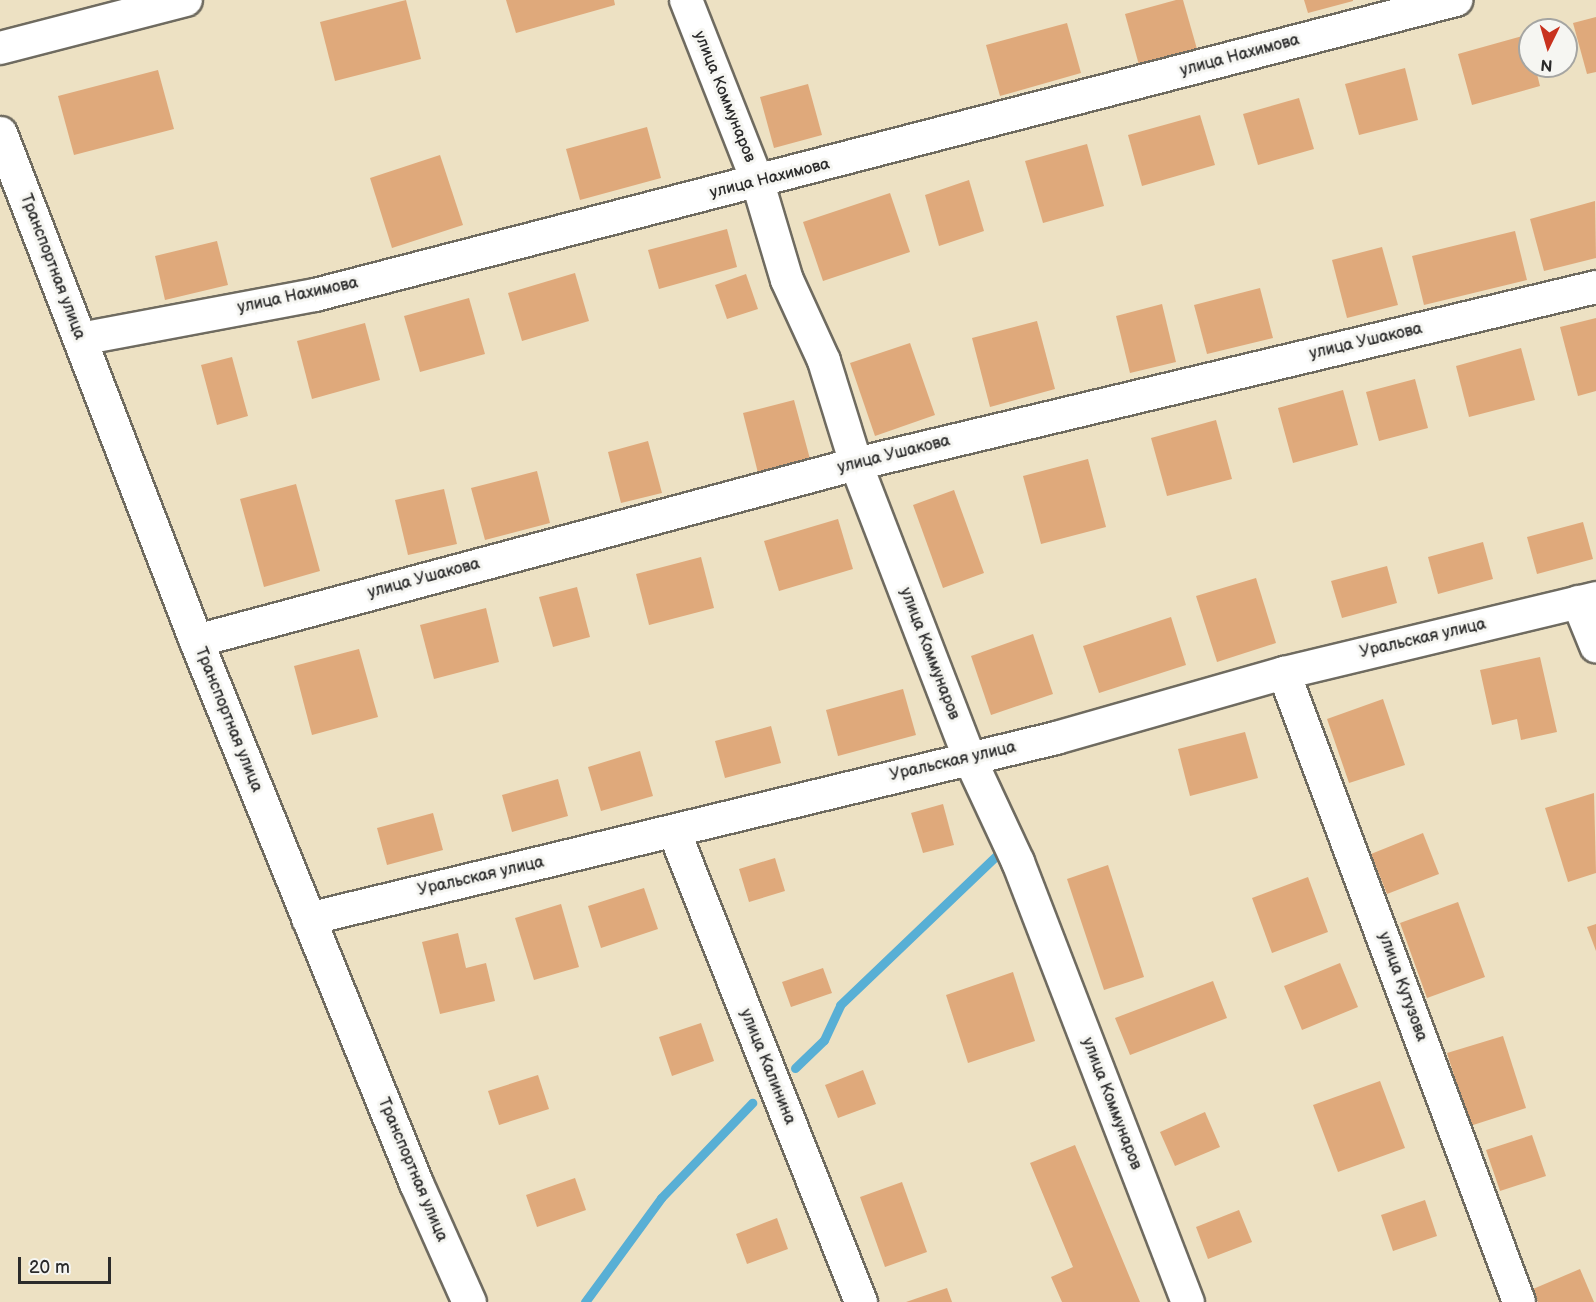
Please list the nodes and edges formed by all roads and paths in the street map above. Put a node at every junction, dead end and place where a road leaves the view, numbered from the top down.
1 (186, 0) edge
2 (686, 0) edge
3 (1456, 0) edge
4 (0, 48) edge
5 (0, 133) edge
6 (758, 183) junction
7 (1596, 287) edge
8 (80, 339) junction
9 (856, 464) junction
10 (1587, 600) edge
11 (196, 641) junction
12 (1596, 646) edge
13 (1284, 673) junction
14 (969, 757) junction
15 (674, 831) junction
16 (308, 919) junction
17 (469, 1302) edge
18 (861, 1302) edge
19 (1188, 1302) edge
20 (1519, 1302) edge

1 - 4 street
2 - 6 street, улица Коммунаров
3 - 6 street, улица Нахимова
5 - 8 main road, Транспортная улица
6 - 8 street, улица Нахимова
6 - 9 street, улица Коммунаров
7 - 9 street, улица Ушакова
8 - 11 main road, Транспортная улица
9 - 11 street, улица Ушакова
9 - 14 street, улица Коммунаров
10 - 12 street
10 - 13 street, Уральская улица
11 - 16 main road, Транспортная улица
13 - 14 street, Уральская улица
13 - 20 street, улица Кутузова
14 - 15 street, Уральская улица
14 - 19 street, улица Коммунаров
15 - 16 street, Уральская улица
15 - 18 street, улица Калинина
16 - 17 main road, Транспортная улица

